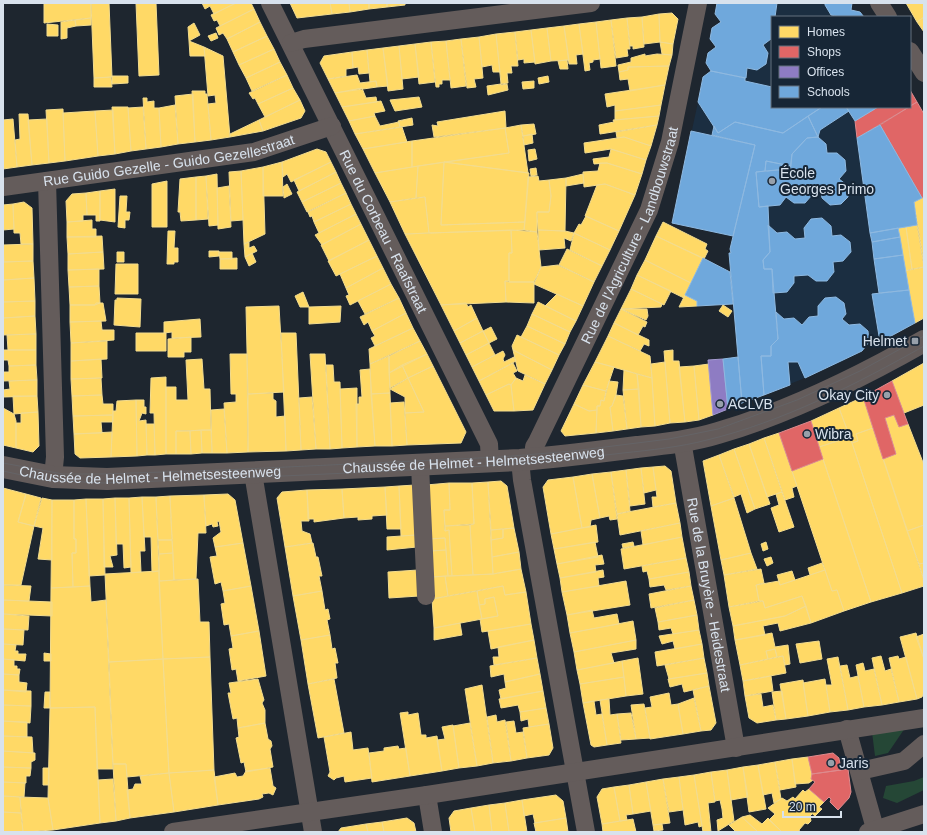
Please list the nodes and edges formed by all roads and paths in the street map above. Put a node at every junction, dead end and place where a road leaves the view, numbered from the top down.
1 (270, 3) edge
2 (591, 3) edge
3 (698, 3) edge
4 (879, 3) edge
5 (887, 16) edge
6 (291, 44) junction
7 (911, 53) edge
8 (924, 74) edge
9 (332, 126) junction
10 (47, 181) junction
11 (3, 187) edge
12 (924, 341) edge
13 (682, 441) junction
14 (528, 459) junction
15 (490, 461) junction
16 (420, 465) junction
17 (3, 467) edge
18 (253, 473) junction
19 (53, 478) junction
20 (426, 596) dead end
21 (924, 718) edge
22 (847, 730) junction
23 (924, 744) edge
24 (736, 748) junction
25 (860, 771) junction
26 (574, 772) junction
27 (427, 796) junction
28 (309, 812) junction
29 (924, 814) edge
30 (873, 831) edge
31 (173, 832) edge
32 (313, 832) edge
33 (433, 832) edge
34 (586, 832) edge

1 - 6 street, Rue du Corbeau - Raafstraat
2 - 6 street
3 - 14 street, Rue de l'Agriculture - Landbouwstraat
4 - 5 street
6 - 9 street, Rue du Corbeau - Raafstraat
7 - 8 street
9 - 10 street, Rue Guido Gezelle - Guido Gezellestraat
9 - 15 street, Rue du Corbeau - Raafstraat
10 - 11 street, Rue Guido Gezelle - Guido Gezellestraat
10 - 19 street
12 - 13 street, Chaussée de Helmet - Helmetsesteenweg
13 - 14 street, Chaussée de Helmet - Helmetsesteenweg
13 - 24 street, Rue de la Bruyère - Heidestraat
14 - 15 street, Chaussée de Helmet - Helmetsesteenweg
14 - 26 street, Rue de l'Agriculture - Landbouwstraat
15 - 16 street, Chaussée de Helmet - Helmetsesteenweg
16 - 18 street, Chaussée de Helmet - Helmetsesteenweg
16 - 20 street
17 - 19 street, Chaussée de Helmet - Helmetsesteenweg
18 - 19 street, Chaussée de Helmet - Helmetsesteenweg
18 - 28 street
21 - 22 street
22 - 24 street
22 - 25 street
23 - 25 street
24 - 26 street
25 - 30 street
26 - 27 street
26 - 34 street, Rue de l'Agriculture - Landbouwstraat
27 - 28 street
27 - 33 street
28 - 31 street
28 - 32 street
29 - 30 street

